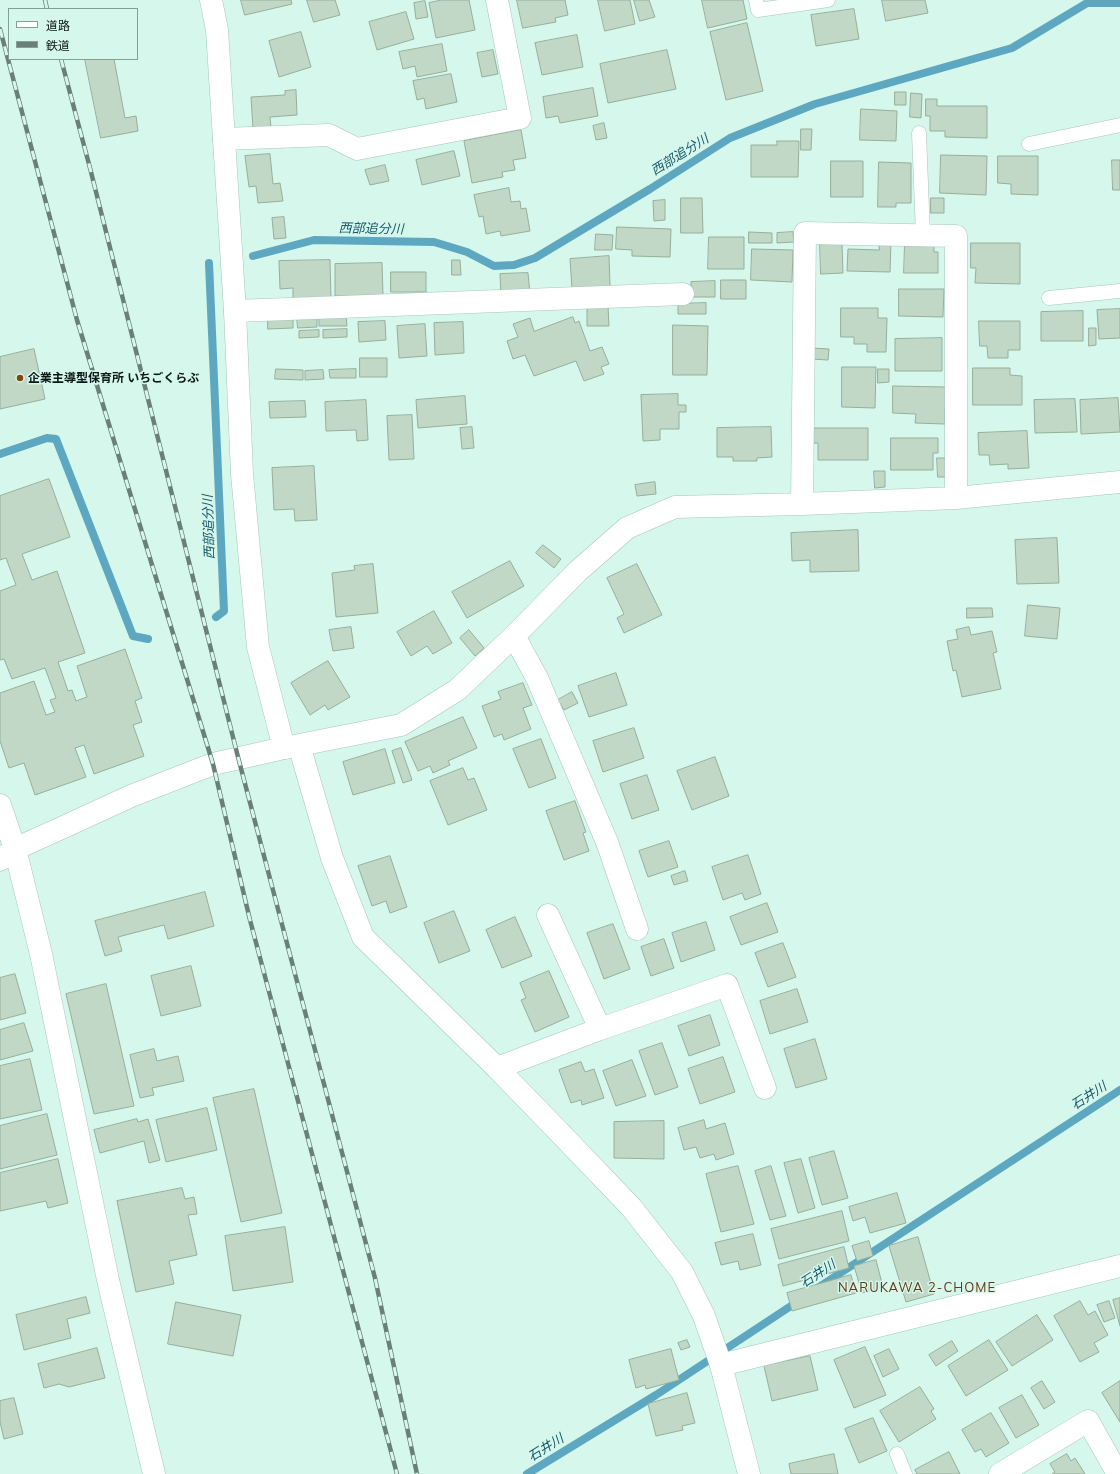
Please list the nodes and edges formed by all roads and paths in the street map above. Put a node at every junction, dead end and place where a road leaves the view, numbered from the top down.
1 (211, 0) edge
2 (497, 0) edge
3 (756, 0) edge
4 (828, 0) edge
5 (1120, 125) edge
6 (919, 133) dead end
7 (224, 139) junction
8 (1029, 144) dead end
9 (924, 235) junction
10 (1120, 291) edge
11 (683, 294) dead end
12 (1049, 298) dead end
13 (235, 311) junction
14 (1120, 482) edge
15 (956, 498) junction
16 (802, 504) junction
17 (514, 636) junction
18 (292, 746) junction
19 (0, 805) edge
20 (8, 855) edge
21 (548, 915) dead end
22 (637, 929) dead end
23 (600, 1029) junction
24 (497, 1068) junction
25 (765, 1088) dead end
26 (1120, 1266) edge
27 (720, 1365) junction
28 (897, 1454) dead end
29 (154, 1474) edge
30 (749, 1474) edge
31 (905, 1474) edge
32 (1000, 1474) edge
33 (1118, 1474) edge

1 - 7 street
2 - 7 street
3 - 4 lane
5 - 8 lane
6 - 9 lane
7 - 13 street
9 - 15 street
9 - 16 street
10 - 12 lane
11 - 13 street
13 - 18 street
14 - 15 street
15 - 16 street
16 - 17 street
17 - 18 street
17 - 22 street
18 - 20 street
18 - 24 street
19 - 20 street
20 - 29 street
21 - 23 street
23 - 24 street
23 - 25 street
24 - 27 street
26 - 27 street
27 - 30 street
28 - 31 lane
32 - 33 street

